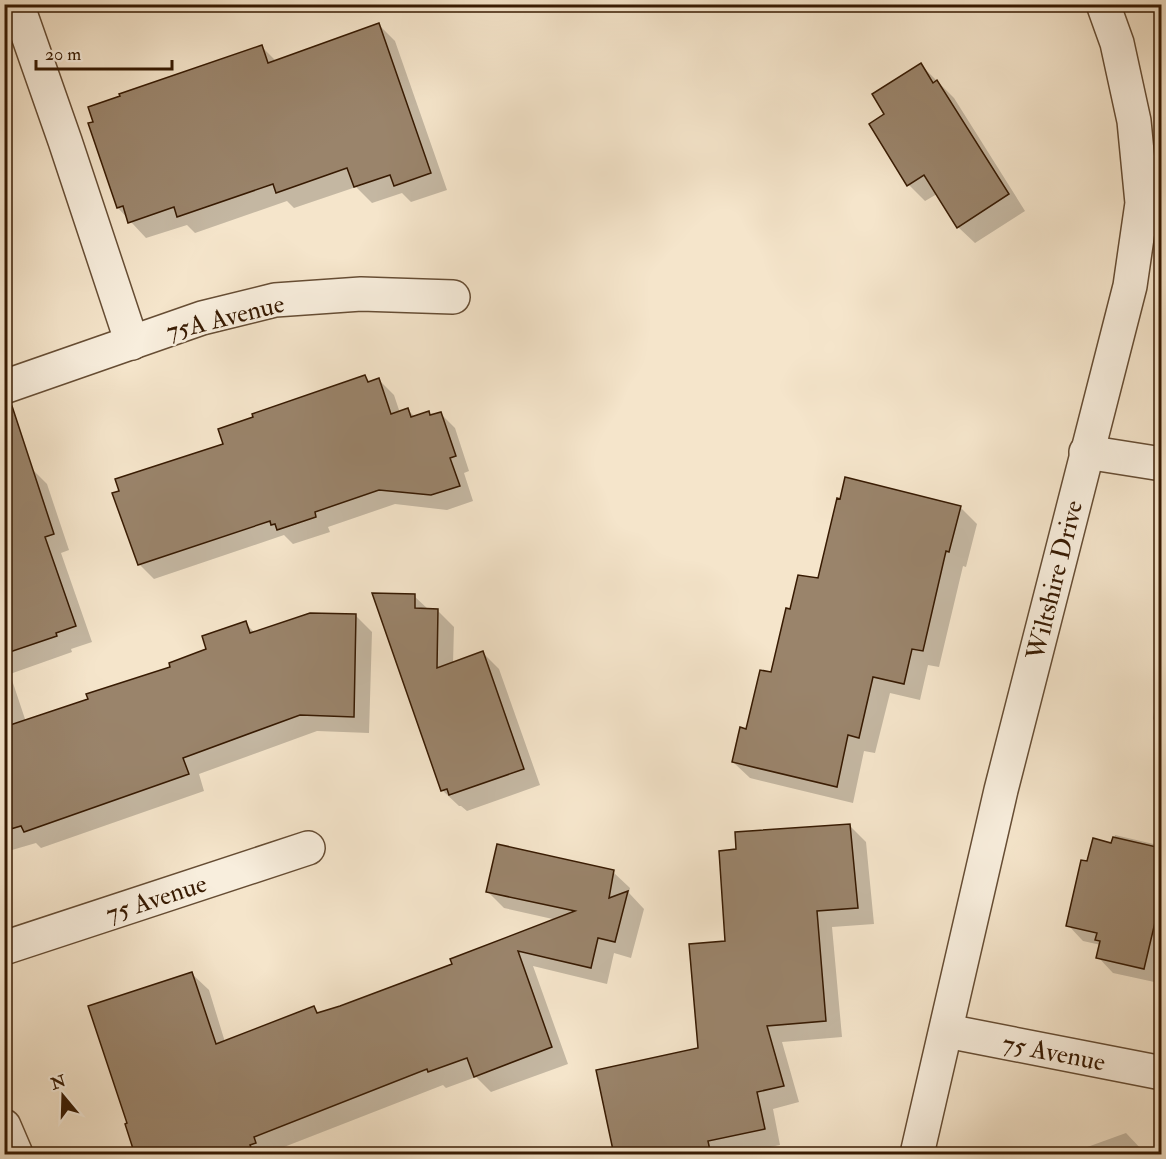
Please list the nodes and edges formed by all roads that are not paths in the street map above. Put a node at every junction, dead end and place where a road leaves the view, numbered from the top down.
1 (17, 4) edge
2 (1103, 4) edge
3 (453, 297) dead end
4 (132, 343) junction
5 (4, 387) edge
6 (1086, 452) junction
7 (1161, 464) edge
8 (308, 848) dead end
9 (4, 948) edge
10 (946, 1031) junction
11 (1161, 1073) edge
12 (4, 1126) edge
13 (16, 1155) edge
14 (917, 1155) edge

1 - 4 street
2 - 6 street, Wiltshire Drive
3 - 4 street, 75A Avenue
4 - 5 street, 75A Avenue
6 - 7 street
6 - 10 street, Wiltshire Drive
8 - 9 street, 75 Avenue
10 - 11 street, 75 Avenue
10 - 14 street, Wiltshire Drive
12 - 13 street

